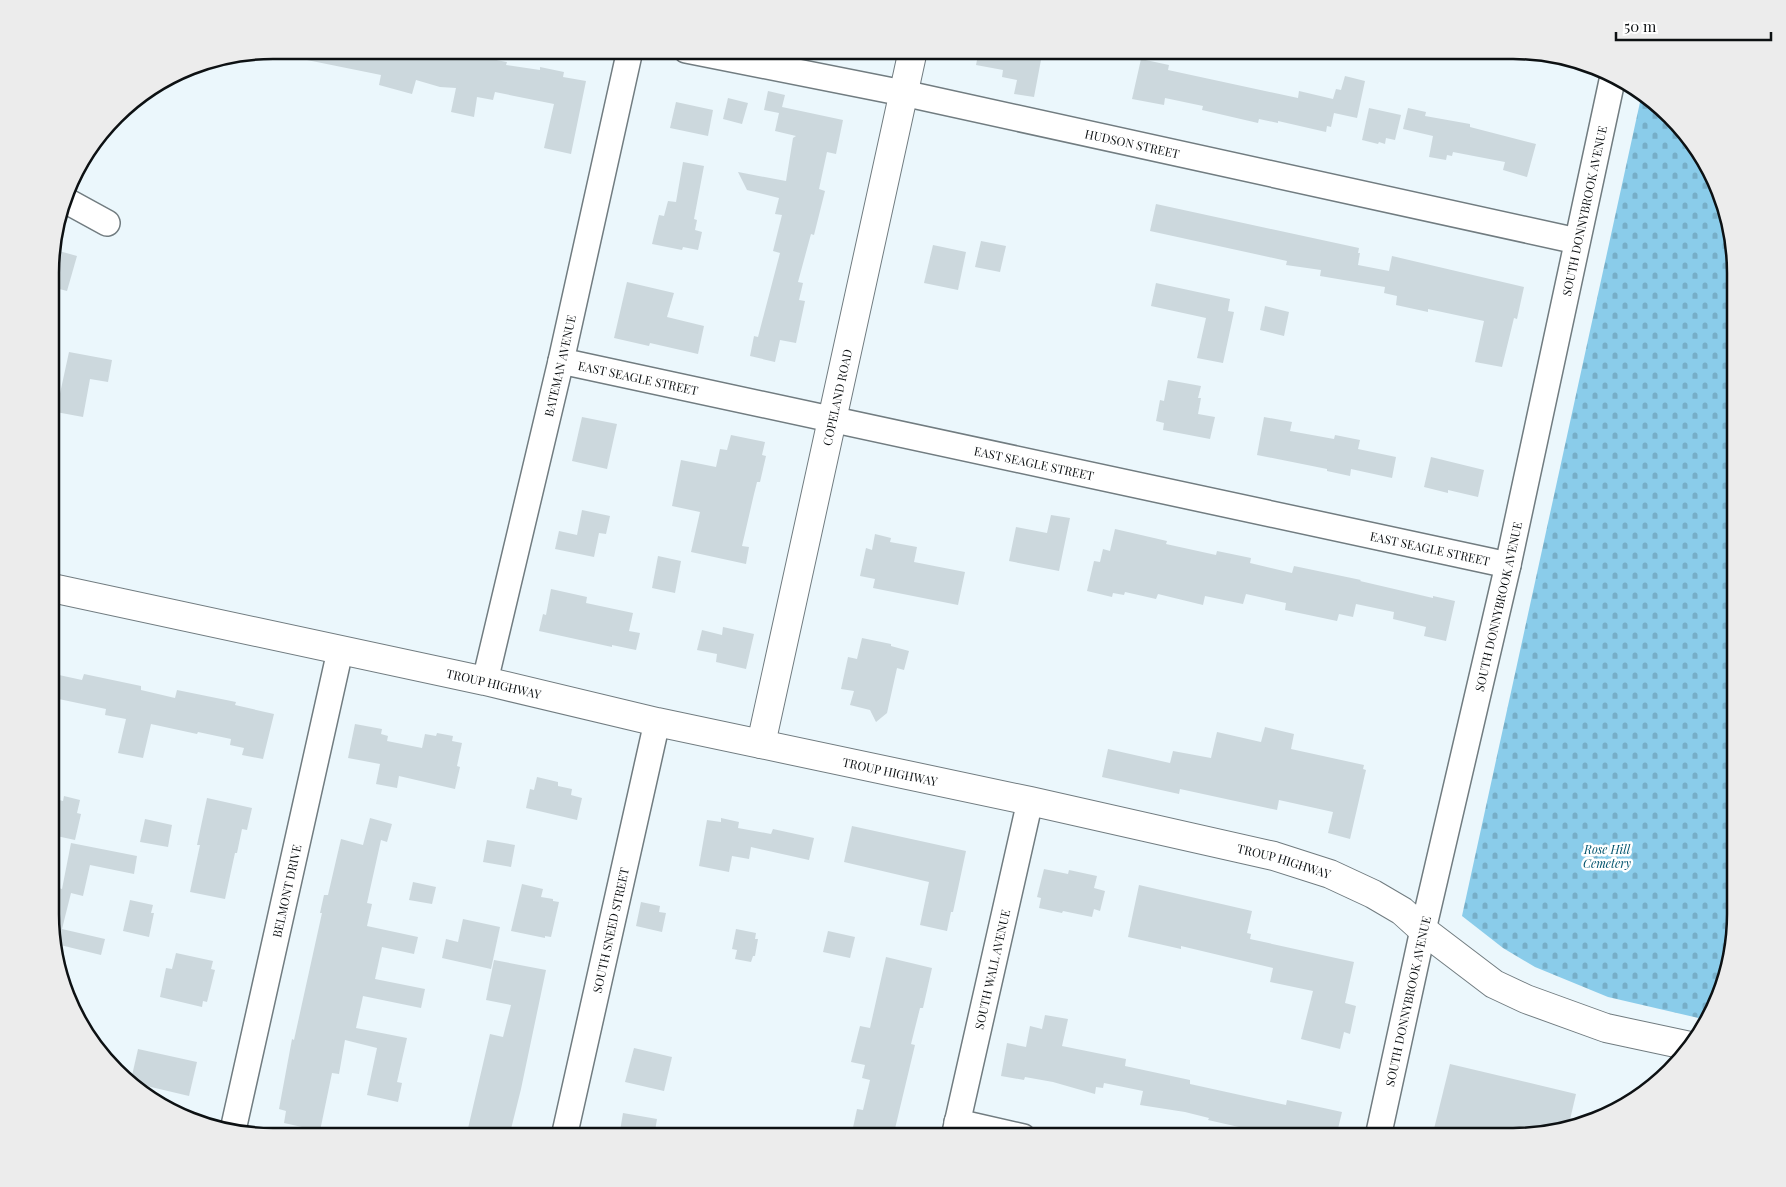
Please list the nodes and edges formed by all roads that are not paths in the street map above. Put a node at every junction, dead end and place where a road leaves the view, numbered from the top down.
1 (628, 59) edge
2 (732, 59) edge
3 (911, 59) edge
4 (1612, 83) edge
5 (904, 93) junction
6 (70, 203) edge
7 (107, 223) dead end
8 (1577, 241) junction
9 (561, 361) junction
10 (832, 420) junction
11 (1508, 565) junction
12 (59, 590) edge
13 (340, 650) junction
14 (484, 681) junction
15 (656, 722) junction
16 (762, 744) junction
17 (1030, 801) junction
18 (1423, 930) junction
19 (1683, 1045) edge
20 (234, 1124) edge
21 (566, 1128) edge
22 (955, 1128) edge
23 (1380, 1128) edge

1 - 9 street, BATEMAN AVENUE
2 - 5 street, HUDSON STREET
3 - 5 main road, COPELAND ROAD
4 - 8 street, SOUTH DONNYBROOK AVENUE
5 - 8 street, HUDSON STREET
5 - 10 main road, COPELAND ROAD
6 - 7 street
8 - 11 street, SOUTH DONNYBROOK AVENUE
9 - 10 street, EAST SEAGLE STREET
9 - 14 street, BATEMAN AVENUE
10 - 11 street, EAST SEAGLE STREET
10 - 16 main road, COPELAND ROAD
11 - 18 street, SOUTH DONNYBROOK AVENUE
12 - 13 main road, TROUP HIGHWAY
13 - 14 main road, TROUP HIGHWAY
13 - 20 street, BELMONT DRIVE
14 - 15 main road, TROUP HIGHWAY
15 - 16 main road, TROUP HIGHWAY
15 - 21 street, SOUTH SNEED STREET
16 - 17 main road, TROUP HIGHWAY
17 - 18 main road, TROUP HIGHWAY
17 - 22 street, SOUTH WALL AVENUE
18 - 19 main road, TROUP HIGHWAY
18 - 23 street, SOUTH DONNYBROOK AVENUE

